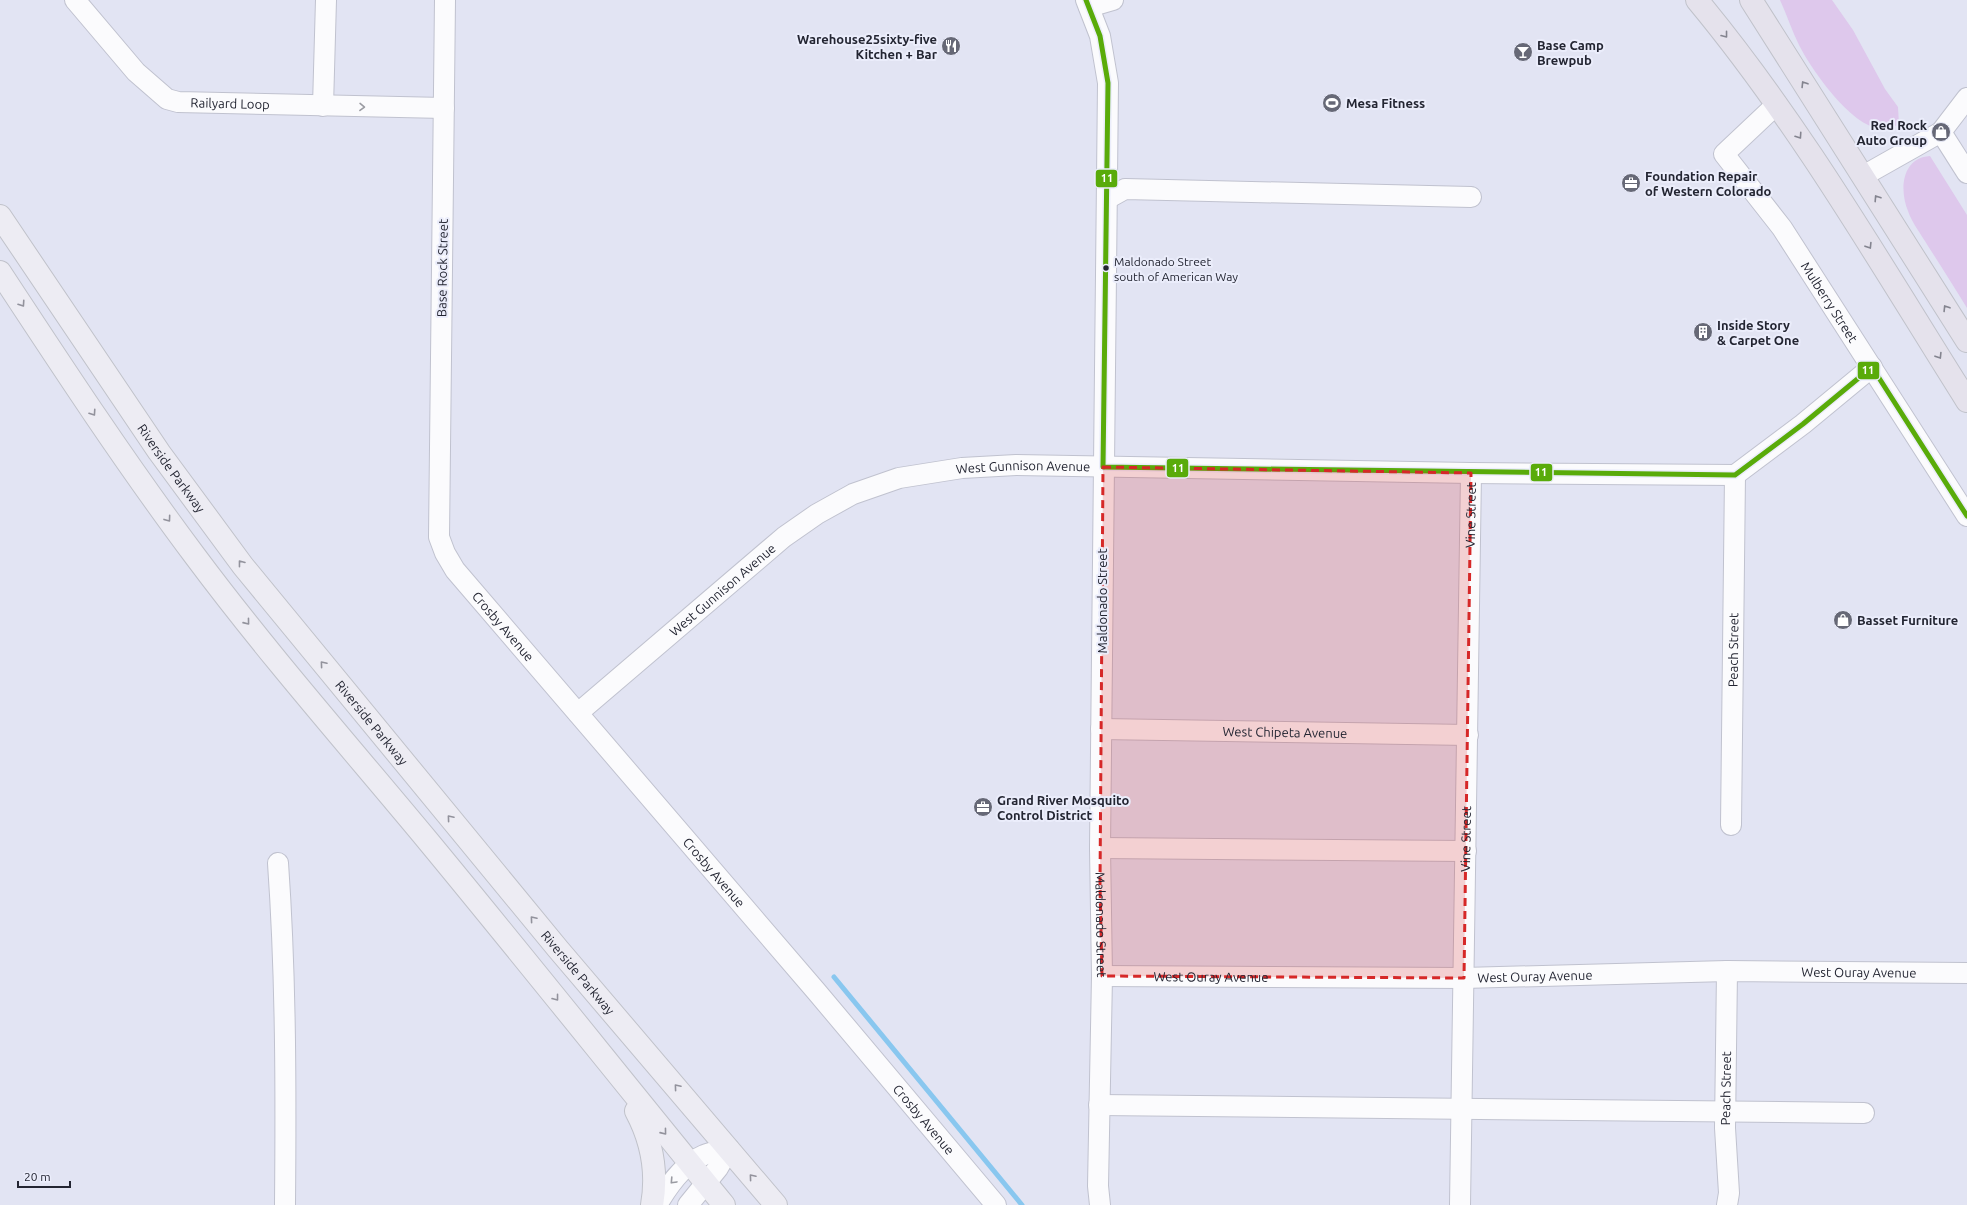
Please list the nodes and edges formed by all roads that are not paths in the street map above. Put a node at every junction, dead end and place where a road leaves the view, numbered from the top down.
1 (75, 0) edge
2 (326, 0) edge
3 (445, 0) edge
4 (1113, 0) edge
5 (1697, 0) edge
6 (1751, 0) edge
7 (1088, 3) edge
8 (1967, 98) edge
9 (1777, 104) junction
10 (323, 106) junction
11 (444, 108) junction
12 (1941, 132) junction
13 (1967, 173) edge
14 (1863, 176) junction
15 (1471, 197) dead end
16 (1106, 199) junction
17 (0, 216) edge
18 (0, 272) edge
19 (1967, 341) edge
20 (1872, 367) junction
21 (1967, 401) edge
22 (1103, 467) junction
23 (1471, 473) junction
24 (1735, 475) junction
25 (1967, 516) edge
26 (439, 537) joint
27 (578, 713) junction
28 (1101, 729) junction
29 (1468, 735) junction
30 (1731, 825) dead end
31 (1100, 848) junction
32 (1466, 851) junction
33 (278, 863) dead end
34 (1727, 971) junction
35 (1967, 973) edge
36 (1102, 976) junction
37 (1464, 978) junction
38 (617, 1074) junction
39 (1100, 1105) junction
40 (1462, 1108) junction
41 (1726, 1111) junction
42 (1864, 1112) dead end
43 (729, 1148) junction
44 (690, 1163) junction
45 (707, 1184) junction
46 (285, 1205) edge
47 (652, 1205) edge
48 (657, 1205) edge
49 (688, 1205) edge
50 (724, 1205) edge
51 (776, 1205) edge
52 (996, 1205) edge
53 (1100, 1205) edge
54 (1460, 1205) edge
55 (1727, 1205) edge

1 - 10 street, Railyard Loop
2 - 10 street
3 - 11 street, Base Rock Street
4 - 7 street
5 -> 9 highway
14 -> 6 highway
7 - 16 street, Maldonado Street
8 - 12 street
9 - 20 street, Mulberry Street
9 -> 21 highway
10 -> 11 street, Railyard Loop
11 - 26 street, Base Rock Street
12 - 13 street
12 - 14 street
19 -> 14 highway
15 - 16 street
16 - 22 street, Maldonado Street
43 -> 17 main road, Riverside Parkway
18 -> 38 main road
20 - 24 street
20 - 25 street, Mulberry Street
22 - 23 street, West Gunnison Avenue
22 - 27 street, West Gunnison Avenue
22 - 28 street, Maldonado Street
23 - 24 street, West Gunnison Avenue
23 - 29 street, Vine Street
24 - 30 street, Peach Street
26 - 27 street, Crosby Avenue
27 - 52 street, Crosby Avenue
28 - 29 street, West Chipeta Avenue
28 - 31 street, Maldonado Street
29 - 32 street, Vine Street
31 - 32 street
31 - 36 street, Maldonado Street
32 - 37 street, Vine Street
33 - 46 street
34 - 35 street, West Ouray Avenue
34 - 37 street, West Ouray Avenue
34 - 41 street, Peach Street
36 - 37 street, West Ouray Avenue
36 - 39 street, Maldonado Street
37 - 40 street, Vine Street
38 -> 44 main road
38 - 47 main road
39 - 40 street
39 - 53 street, Maldonado Street
40 - 41 street
40 - 54 street, Vine Street
41 - 42 street
41 - 55 street, Peach Street
43 - 44 street
43 - 45 street
51 -> 43 main road, Riverside Parkway
44 - 45 main road
44 -> 48 street
45 - 49 street
45 - 50 main road

